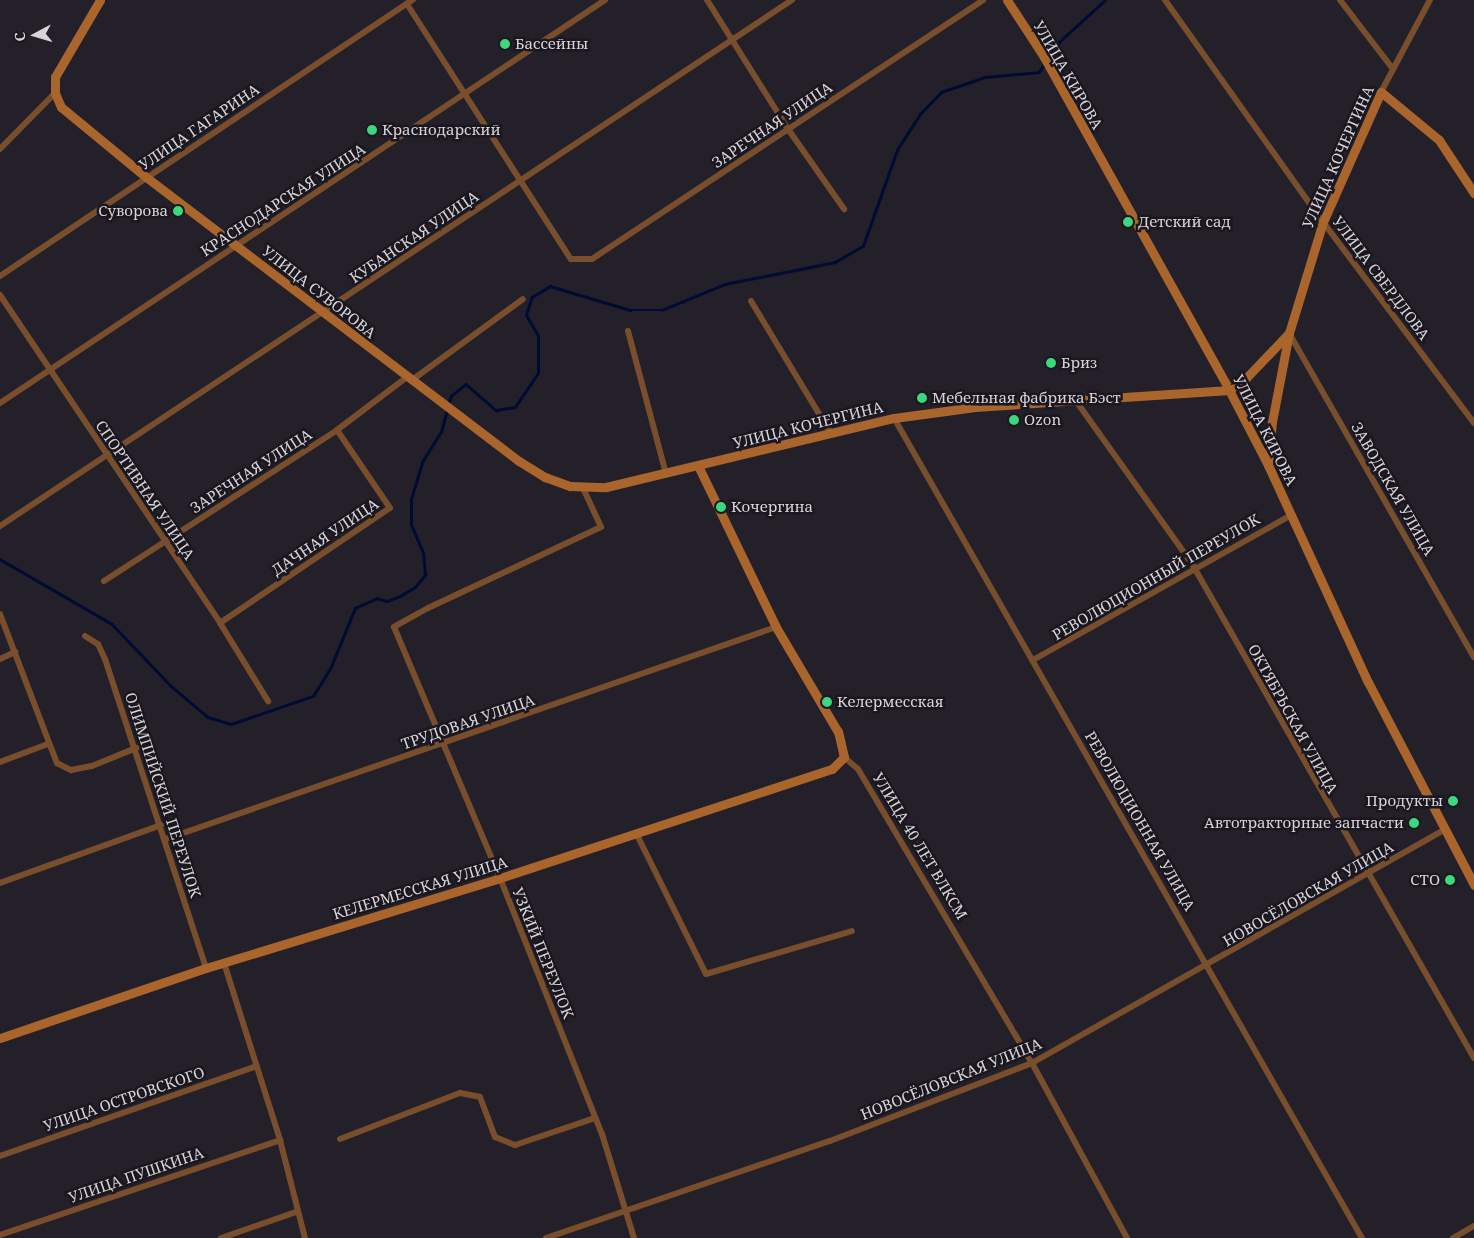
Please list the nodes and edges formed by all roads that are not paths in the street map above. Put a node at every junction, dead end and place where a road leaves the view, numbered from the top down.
1 (100, 0) edge
2 (605, 0) edge
3 (707, 0) edge
4 (792, 0) edge
5 (982, 0) edge
6 (1007, 0) edge
7 (1165, 0) edge
8 (1340, 0) edge
9 (1430, 0) edge
10 (410, 2) edge
11 (733, 40) junction
12 (1393, 69) junction
13 (1381, 92) junction
14 (55, 93) junction
15 (467, 94) junction
16 (788, 129) junction
17 (0, 149) edge
18 (146, 177) junction
19 (523, 179) junction
20 (1474, 192) edge
21 (844, 209) dead end
22 (1323, 222) junction
23 (236, 245) junction
24 (0, 276) edge
25 (0, 295) edge
26 (523, 299) dead end
27 (751, 301) dead end
28 (323, 313) junction
29 (628, 332) dead end
30 (1289, 333) junction
31 (51, 370) junction
32 (410, 379) junction
33 (1230, 390) junction
34 (1076, 402) junction
35 (0, 403) edge
36 (894, 418) junction
37 (1474, 423) edge
38 (337, 430) junction
39 (830, 432) junction
40 (107, 456) junction
41 (1268, 465) junction
42 (698, 466) junction
43 (666, 474) junction
44 (583, 488) junction
45 (1291, 515) junction
46 (0, 526) edge
47 (164, 543) junction
48 (1194, 569) junction
49 (104, 581) dead end
50 (0, 614) edge
51 (220, 623) junction
52 (776, 626) junction
53 (85, 636) dead end
54 (15, 652) junction
55 (1474, 658) edge
56 (0, 659) edge
57 (1034, 660) junction
58 (268, 701) dead end
59 (48, 744) junction
60 (443, 745) junction
61 (136, 748) junction
62 (844, 757) junction
63 (0, 762) edge
64 (161, 825) junction
65 (1444, 830) junction
66 (636, 833) junction
67 (166, 838) junction
68 (1367, 875) junction
69 (500, 878) junction
70 (0, 882) edge
71 (1474, 885) edge
72 (852, 931) dead end
73 (224, 963) junction
74 (1209, 965) junction
75 (206, 968) junction
76 (0, 1038) edge
77 (1474, 1058) edge
78 (1032, 1063) junction
79 (257, 1066) junction
80 (595, 1118) junction
81 (340, 1139) dead end
82 (280, 1140) junction
83 (0, 1156) edge
84 (623, 1211) junction
85 (296, 1212) junction
86 (1474, 1226) edge
87 (0, 1235) edge
88 (221, 1238) edge
89 (305, 1238) edge
90 (546, 1238) edge
91 (634, 1238) edge
92 (1127, 1238) edge
93 (1362, 1238) edge
94 (1453, 1238) edge

1 - 14 street
2 - 15 street, КРАСНОДАРСКАЯ УЛИЦА
3 - 11 street
4 - 11 street, КУБАНСКАЯ УЛИЦА
5 - 16 street, ЗАРЕЧНАЯ УЛИЦА
6 - 33 street, УЛИЦА КИРОВА
7 - 22 street, УЛИЦА СВЕРДЛОВА
8 - 12 street
9 - 12 street, УЛИЦА КОЧЕРГИНА
10 - 15 street
10 - 18 street, УЛИЦА ГАГАРИНА
11 - 16 street
11 - 19 street, КУБАНСКАЯ УЛИЦА
12 - 13 street, УЛИЦА КОЧЕРГИНА
13 - 20 street
13 - 22 street, УЛИЦА КОЧЕРГИНА
14 - 17 street
14 - 18 street, УЛИЦА СУВОРОВА
15 - 19 street
15 - 23 street, КРАСНОДАРСКАЯ УЛИЦА
16 - 19 street, ЗАРЕЧНАЯ УЛИЦА
16 - 21 street
18 - 23 street, УЛИЦА СУВОРОВА
18 - 24 street, УЛИЦА ГАГАРИНА
19 - 28 street, КУБАНСКАЯ УЛИЦА
22 - 30 street, УЛИЦА КОЧЕРГИНА
22 - 37 street, УЛИЦА СВЕРДЛОВА
23 - 28 street, УЛИЦА СУВОРОВА
23 - 31 street, КРАСНОДАРСКАЯ УЛИЦА
25 - 31 street, СПОРТИВНАЯ УЛИЦА
26 - 32 street, ЗАРЕЧНАЯ УЛИЦА
27 - 39 street
28 - 32 street, УЛИЦА СУВОРОВА
28 - 40 street, КУБАНСКАЯ УЛИЦА
29 - 43 street
30 - 33 street, УЛИЦА КОЧЕРГИНА
30 - 41 street, УЛИЦА КОЧЕРГИНА
30 - 55 street, ЗАВОДСКАЯ УЛИЦА
31 - 35 street, КРАСНОДАРСКАЯ УЛИЦА
31 - 40 street, СПОРТИВНАЯ УЛИЦА
32 - 38 street, ЗАРЕЧНАЯ УЛИЦА
32 - 44 street, УЛИЦА СУВОРОВА
33 - 34 street, УЛИЦА КОЧЕРГИНА
33 - 41 street, УЛИЦА КИРОВА
34 - 36 street, УЛИЦА КОЧЕРГИНА
34 - 48 street, ОКТЯБРЬСКАЯ УЛИЦА
36 - 39 street, УЛИЦА КОЧЕРГИНА
36 - 57 street, РЕВОЛЮЦИОННАЯ УЛИЦА
38 - 47 street, ЗАРЕЧНАЯ УЛИЦА
38 - 51 street, ДАЧНАЯ УЛИЦА
39 - 42 street, УЛИЦА КОЧЕРГИНА
40 - 46 street, КУБАНСКАЯ УЛИЦА
40 - 47 street, СПОРТИВНАЯ УЛИЦА
41 - 45 street, УЛИЦА КИРОВА
42 - 43 street, УЛИЦА КОЧЕРГИНА
42 - 52 street
43 - 44 street, УЛИЦА КОЧЕРГИНА
44 - 60 street, УЗКИЙ ПЕРЕУЛОК
45 - 48 street, РЕВОЛЮЦИОННЫЙ ПЕРЕУЛОК
45 - 65 street, УЛИЦА КИРОВА
47 - 49 street, ЗАРЕЧНАЯ УЛИЦА
47 - 51 street, СПОРТИВНАЯ УЛИЦА
48 - 57 street, РЕВОЛЮЦИОННЫЙ ПЕРЕУЛОК
48 - 68 street, ОКТЯБРЬСКАЯ УЛИЦА
50 - 54 street
51 - 58 street, СПОРТИВНАЯ УЛИЦА
52 - 60 street, ТРУДОВАЯ УЛИЦА
52 - 62 street
53 - 61 street, ОЛИМПИЙСКИЙ ПЕРЕУЛОК
54 - 56 street
54 - 59 street
57 - 74 street, РЕВОЛЮЦИОННАЯ УЛИЦА
59 - 61 street
59 - 63 street
60 - 67 street, ТРУДОВАЯ УЛИЦА
60 - 69 street, УЗКИЙ ПЕРЕУЛОК
61 - 64 street, ОЛИМПИЙСКИЙ ПЕРЕУЛОК
62 - 66 street, КЕЛЕРМЕССКАЯ УЛИЦА
62 - 78 street, УЛИЦА 40 ЛЕТ ВЛКСМ
64 - 67 street, ОЛИМПИЙСКИЙ ПЕРЕУЛОК
64 - 70 street
65 - 68 street, НОВОСЁЛОВСКАЯ УЛИЦА
65 - 71 street, УЛИЦА КИРОВА
66 - 69 street, КЕЛЕРМЕССКАЯ УЛИЦА
66 - 72 street
67 - 75 street, ОЛИМПИЙСКИЙ ПЕРЕУЛОК
68 - 74 street, НОВОСЁЛОВСКАЯ УЛИЦА
68 - 77 street, ОКТЯБРЬСКАЯ УЛИЦА
69 - 73 street, КЕЛЕРМЕССКАЯ УЛИЦА
69 - 80 street, УЗКИЙ ПЕРЕУЛОК
73 - 75 street, КЕЛЕРМЕССКАЯ УЛИЦА
73 - 79 street
74 - 78 street, НОВОСЁЛОВСКАЯ УЛИЦА
74 - 93 street, РЕВОЛЮЦИОННАЯ УЛИЦА
75 - 76 street, КЕЛЕРМЕССКАЯ УЛИЦА
78 - 84 street, НОВОСЁЛОВСКАЯ УЛИЦА
78 - 92 street, УЛИЦА 40 ЛЕТ ВЛКСМ
79 - 82 street
79 - 83 street, УЛИЦА ОСТРОВСКОГО
80 - 81 street
80 - 84 street, УЗКИЙ ПЕРЕУЛОК
82 - 85 street
82 - 87 street, УЛИЦА ПУШКИНА
84 - 90 street, НОВОСЁЛОВСКАЯ УЛИЦА
84 - 91 street, УЗКИЙ ПЕРЕУЛОК
85 - 88 street
85 - 89 street
86 - 94 street

